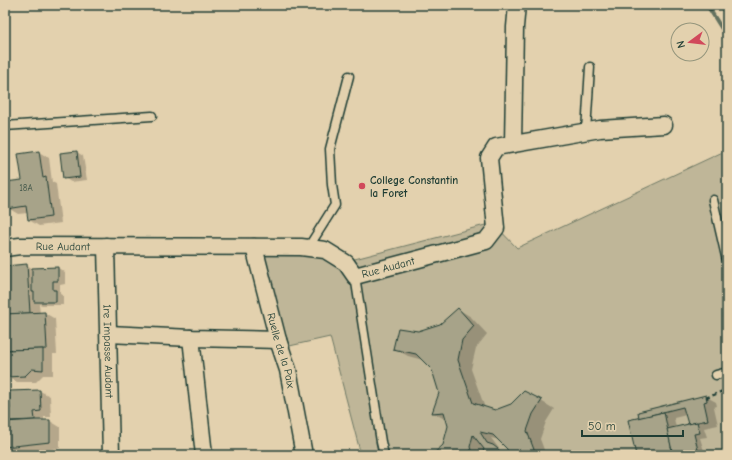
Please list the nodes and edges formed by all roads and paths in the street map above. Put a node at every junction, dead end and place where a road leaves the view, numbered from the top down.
1 (517, 5) edge
2 (590, 67) dead end
3 (349, 76) dead end
4 (152, 116) dead end
5 (664, 125) dead end
6 (5, 126) edge
7 (586, 131) junction
8 (512, 144) junction
9 (713, 200) dead end
10 (106, 246) junction
11 (254, 247) junction
12 (5, 248) edge
13 (308, 248) junction
14 (727, 261) edge
15 (355, 276) junction
16 (109, 334) junction
17 (191, 338) junction
18 (278, 340) junction
19 (727, 372) edge
20 (716, 375) dead end
21 (727, 384) edge
22 (706, 398) dead end
23 (111, 455) edge
24 (204, 455) edge
25 (304, 455) edge
26 (384, 455) edge

1 - 8 street
2 - 7 lane
3 - 13 lane
4 - 6 lane
5 - 7 street, Rue Audant
7 - 8 street, Rue Audant
8 - 15 street, Rue Audant
9 - 14 lane
10 - 11 street, Rue Audant
10 - 12 street, Rue Audant
10 - 16 street, 1re Impasse Audant
11 - 13 street, Rue Audant
11 - 18 street, Ruelle de la Paix
13 - 15 street, Rue Audant
15 - 26 lane
16 - 17 street
16 - 23 street, 1re Impasse Audant
17 - 18 street
17 - 24 street
18 - 25 street, Ruelle de la Paix
19 - 20 lane
21 - 22 path

